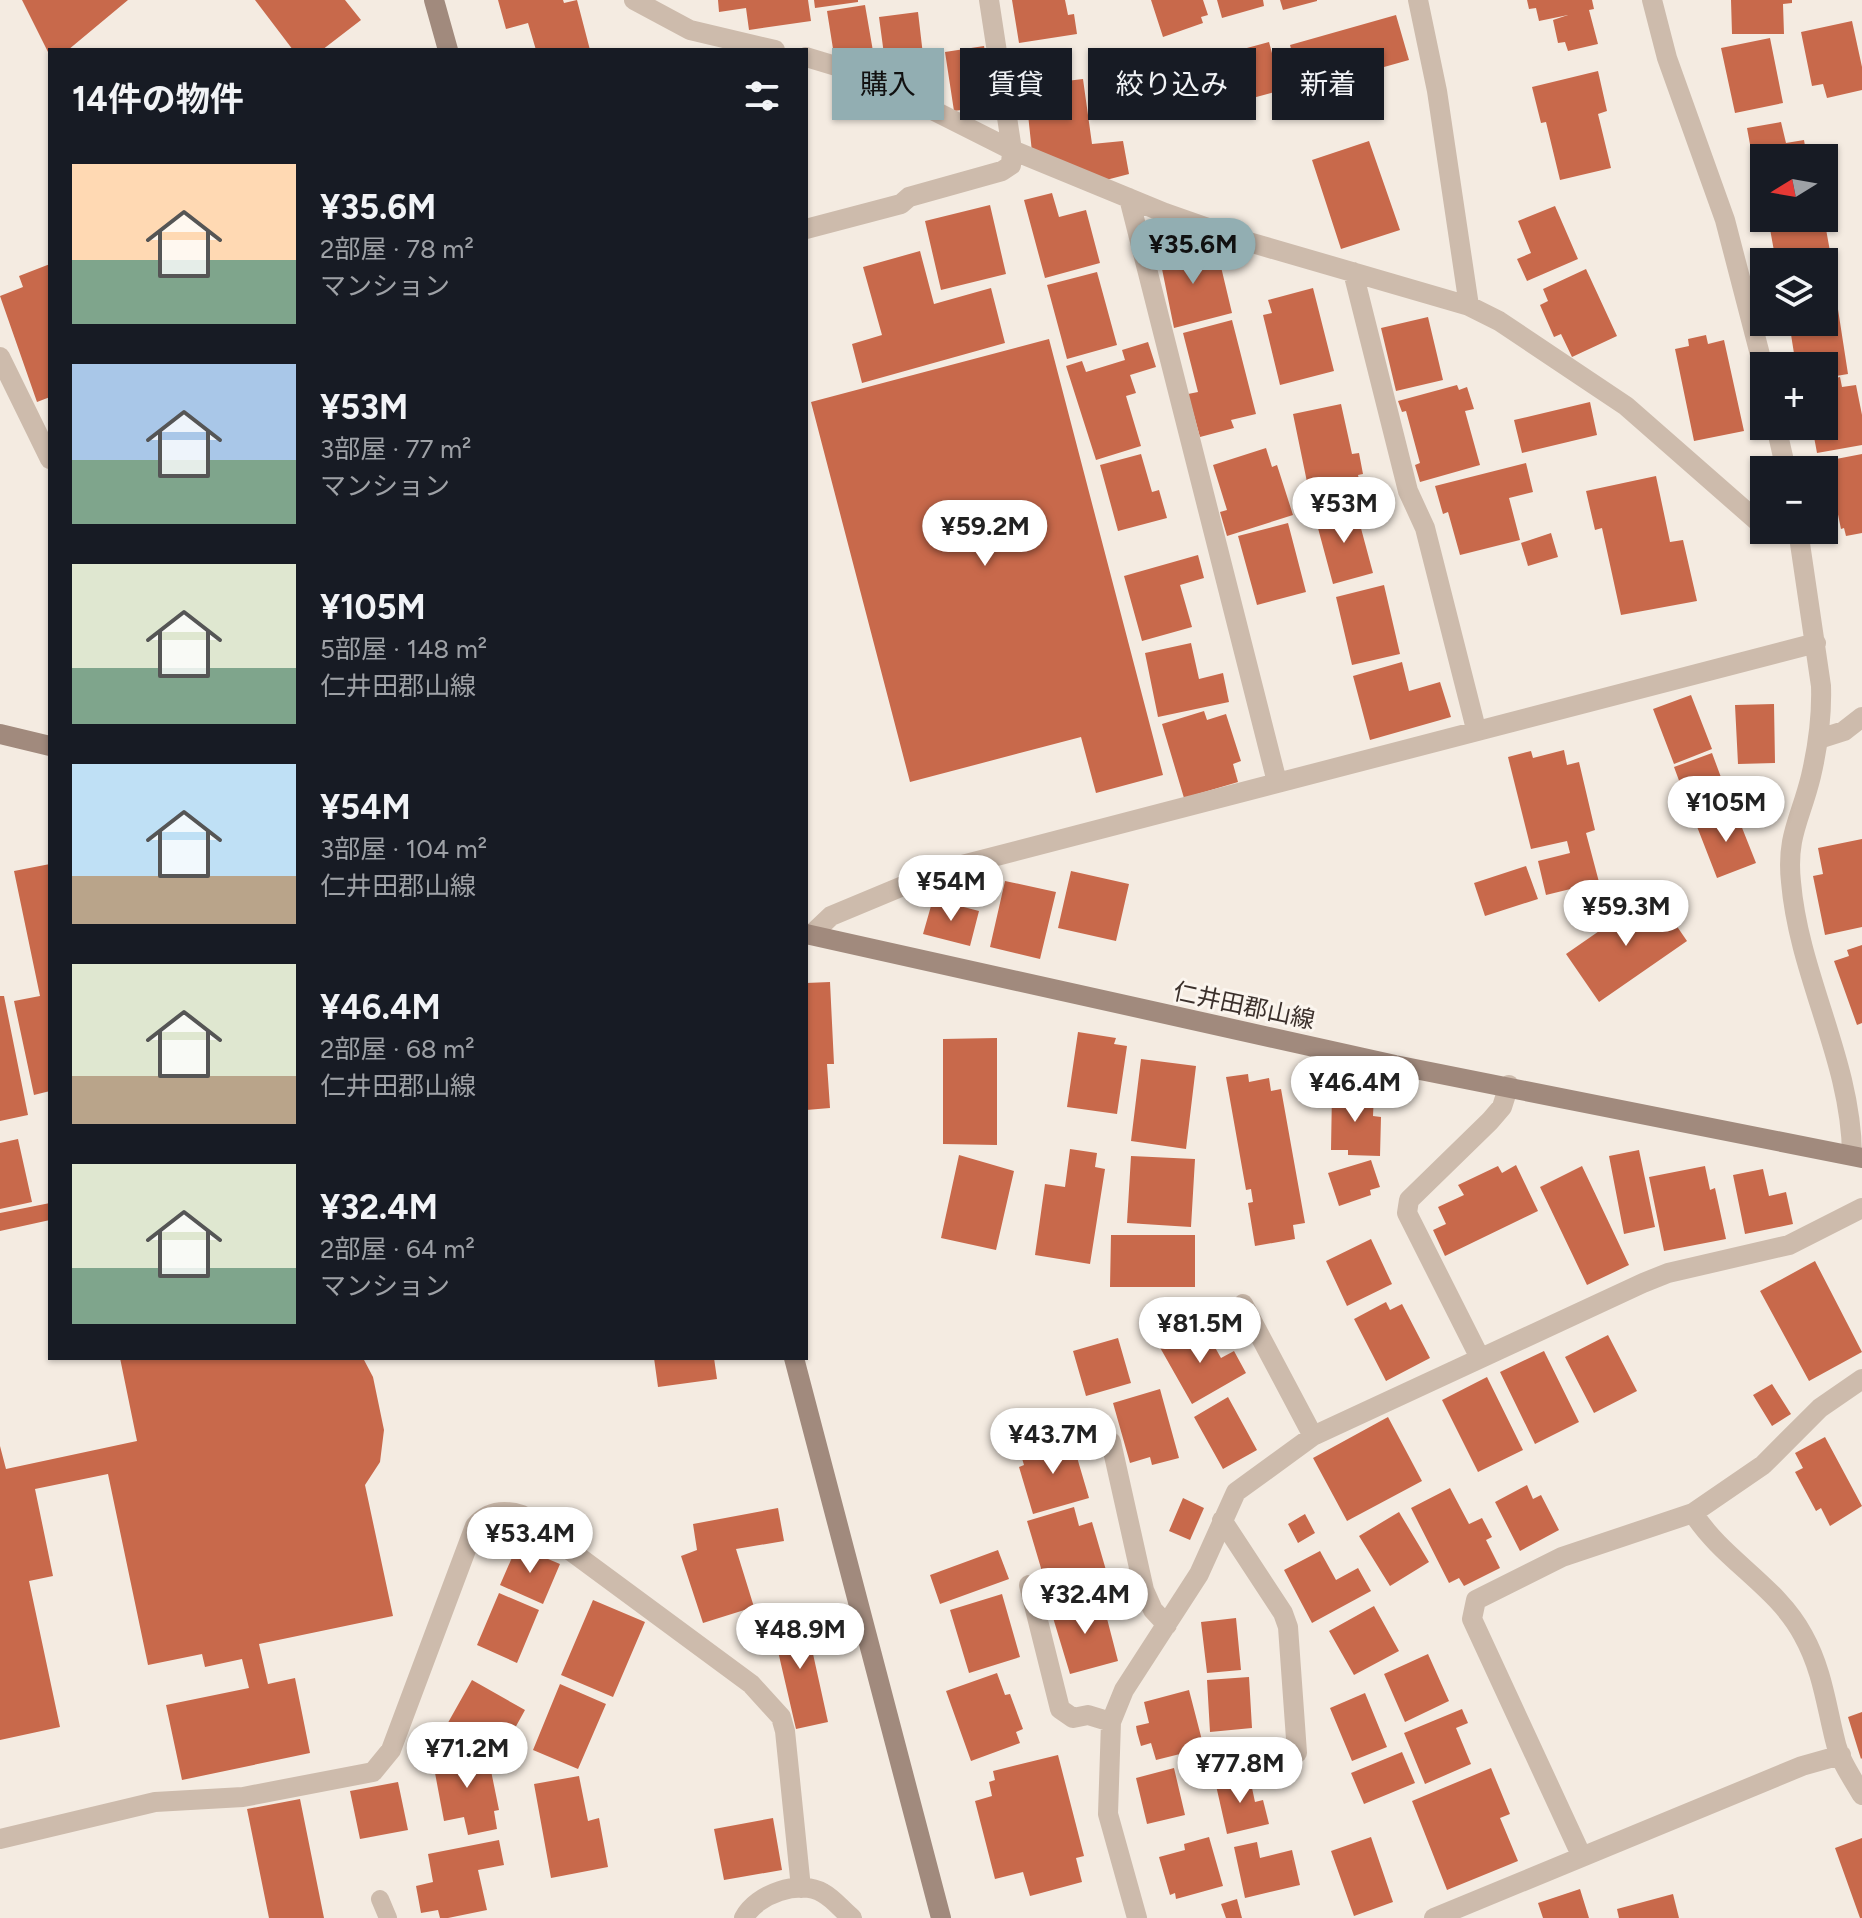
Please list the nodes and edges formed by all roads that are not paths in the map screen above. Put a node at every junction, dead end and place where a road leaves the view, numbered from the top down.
1 (434, 0) edge
2 (634, 0) edge
3 (989, 0) edge
4 (1418, 0) edge
5 (1652, 0) edge
6 (447, 48) edge
7 (766, 48) edge
8 (808, 58) edge
9 (1012, 150) junction
10 (1129, 198) junction
11 (808, 228) edge
12 (1353, 272) junction
13 (1469, 306) junction
14 (1759, 352) edge
15 (0, 357) edge
16 (48, 455) edge
17 (1750, 514) edge
18 (1801, 544) edge
19 (1816, 643) junction
20 (1862, 717) edge
21 (1476, 729) junction
22 (0, 734) edge
23 (1819, 739) junction
24 (48, 746) edge
25 (1277, 782) junction
26 (809, 934) edge
27 (1509, 1085) junction
28 (1857, 1156) edge
29 (1862, 1208) edge
30 (1243, 1304) dead end
31 (1480, 1358) junction
32 (795, 1360) edge
33 (1862, 1379) edge
34 (1313, 1436) junction
35 (1111, 1442) dead end
36 (1693, 1513) junction
37 (1222, 1520) junction
38 (1029, 1585) dead end
39 (1167, 1625) junction
40 (1111, 1722) junction
41 (1297, 1753) dead end
42 (1841, 1755) junction
43 (1862, 1795) edge
44 (0, 1839) edge
45 (1582, 1857) junction
46 (801, 1888) junction
47 (380, 1899) dead end
48 (388, 1918) edge
49 (744, 1918) edge
50 (852, 1918) edge
51 (941, 1918) edge
52 (1137, 1918) edge
53 (1434, 1918) edge

1 - 6 main road
2 - 7 street
3 - 9 street
4 - 13 street
5 - 14 street
8 - 9 street
9 - 10 street
9 - 11 street
10 - 12 street
10 - 25 street
12 - 13 street
12 - 21 street
13 - 17 street
15 - 16 street
18 - 19 street
19 - 21 street
19 - 23 street
20 - 23 street
21 - 25 street
22 - 24 main road
23 - 28 street
25 - 26 street
26 - 27 main road, 仁井田郡山線
27 - 28 main road, 仁井田郡山線
27 - 31 street
29 - 31 street
30 - 34 street
31 - 34 street
32 - 51 main road
33 - 36 street
34 - 37 street
35 - 39 street
36 - 42 street
36 - 45 street
37 - 39 street
37 - 41 street
38 - 40 street
39 - 40 street
40 - 52 street
42 - 43 street
42 - 45 street
44 - 46 street
45 - 53 street
46 - 49 street
46 - 50 street
47 - 48 lane

